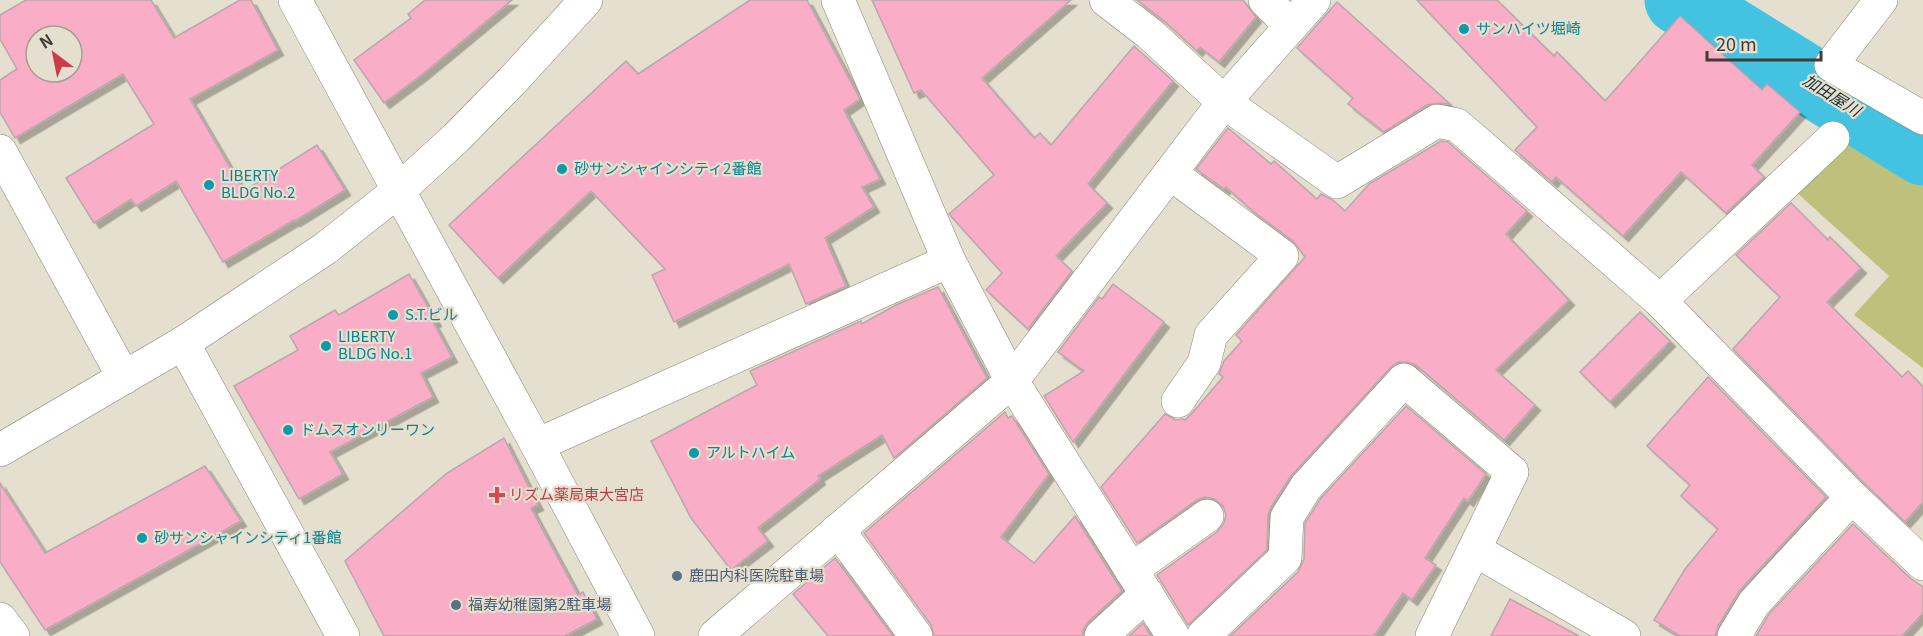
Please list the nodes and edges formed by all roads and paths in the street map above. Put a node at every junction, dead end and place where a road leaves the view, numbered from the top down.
1 (295, 0) edge
2 (586, 0) edge
3 (838, 0) edge
4 (1106, 0) edge
5 (1265, 0) edge
6 (1314, 0) edge
7 (1881, 0) edge
8 (1291, 26) junction
9 (1224, 102) junction
10 (1923, 118) edge
11 (1833, 138) dead end
12 (0, 151) edge
13 (1170, 173) junction
14 (398, 191) junction
15 (950, 261) junction
16 (1660, 302) junction
17 (183, 343) junction
18 (124, 378) junction
19 (1012, 381) junction
20 (1178, 401) dead end
21 (537, 445) junction
22 (0, 450) edge
23 (1852, 497) junction
24 (1207, 516) dead end
25 (838, 530) junction
26 (1475, 550) junction
27 (1919, 552) edge
28 (1139, 582) junction
29 (0, 619) edge
30 (13, 636) edge
31 (343, 636) edge
32 (638, 636) edge
33 (715, 636) edge
34 (916, 636) edge
35 (1101, 636) edge
36 (1173, 636) edge
37 (1203, 636) edge
38 (1432, 636) edge
39 (1624, 636) edge
40 (1734, 636) edge

1 - 14 street
2 - 14 street
3 - 15 street
4 - 9 street
5 - 8 street
6 - 8 street
7 - 10 street
8 - 9 street
9 - 13 street
9 - 16 street
11 - 16 street
12 - 18 street
13 - 19 street
13 - 20 street
14 - 17 street
14 - 21 street
15 - 19 street
15 - 21 street
16 - 23 street
17 - 18 street
17 - 31 street
18 - 22 street
19 - 25 street
19 - 28 street
21 - 32 street
23 - 27 street
23 - 40 street
24 - 28 street
25 - 33 street
25 - 34 street
26 - 37 street
26 - 38 street
26 - 39 street
28 - 35 street
28 - 36 street
29 - 30 street

